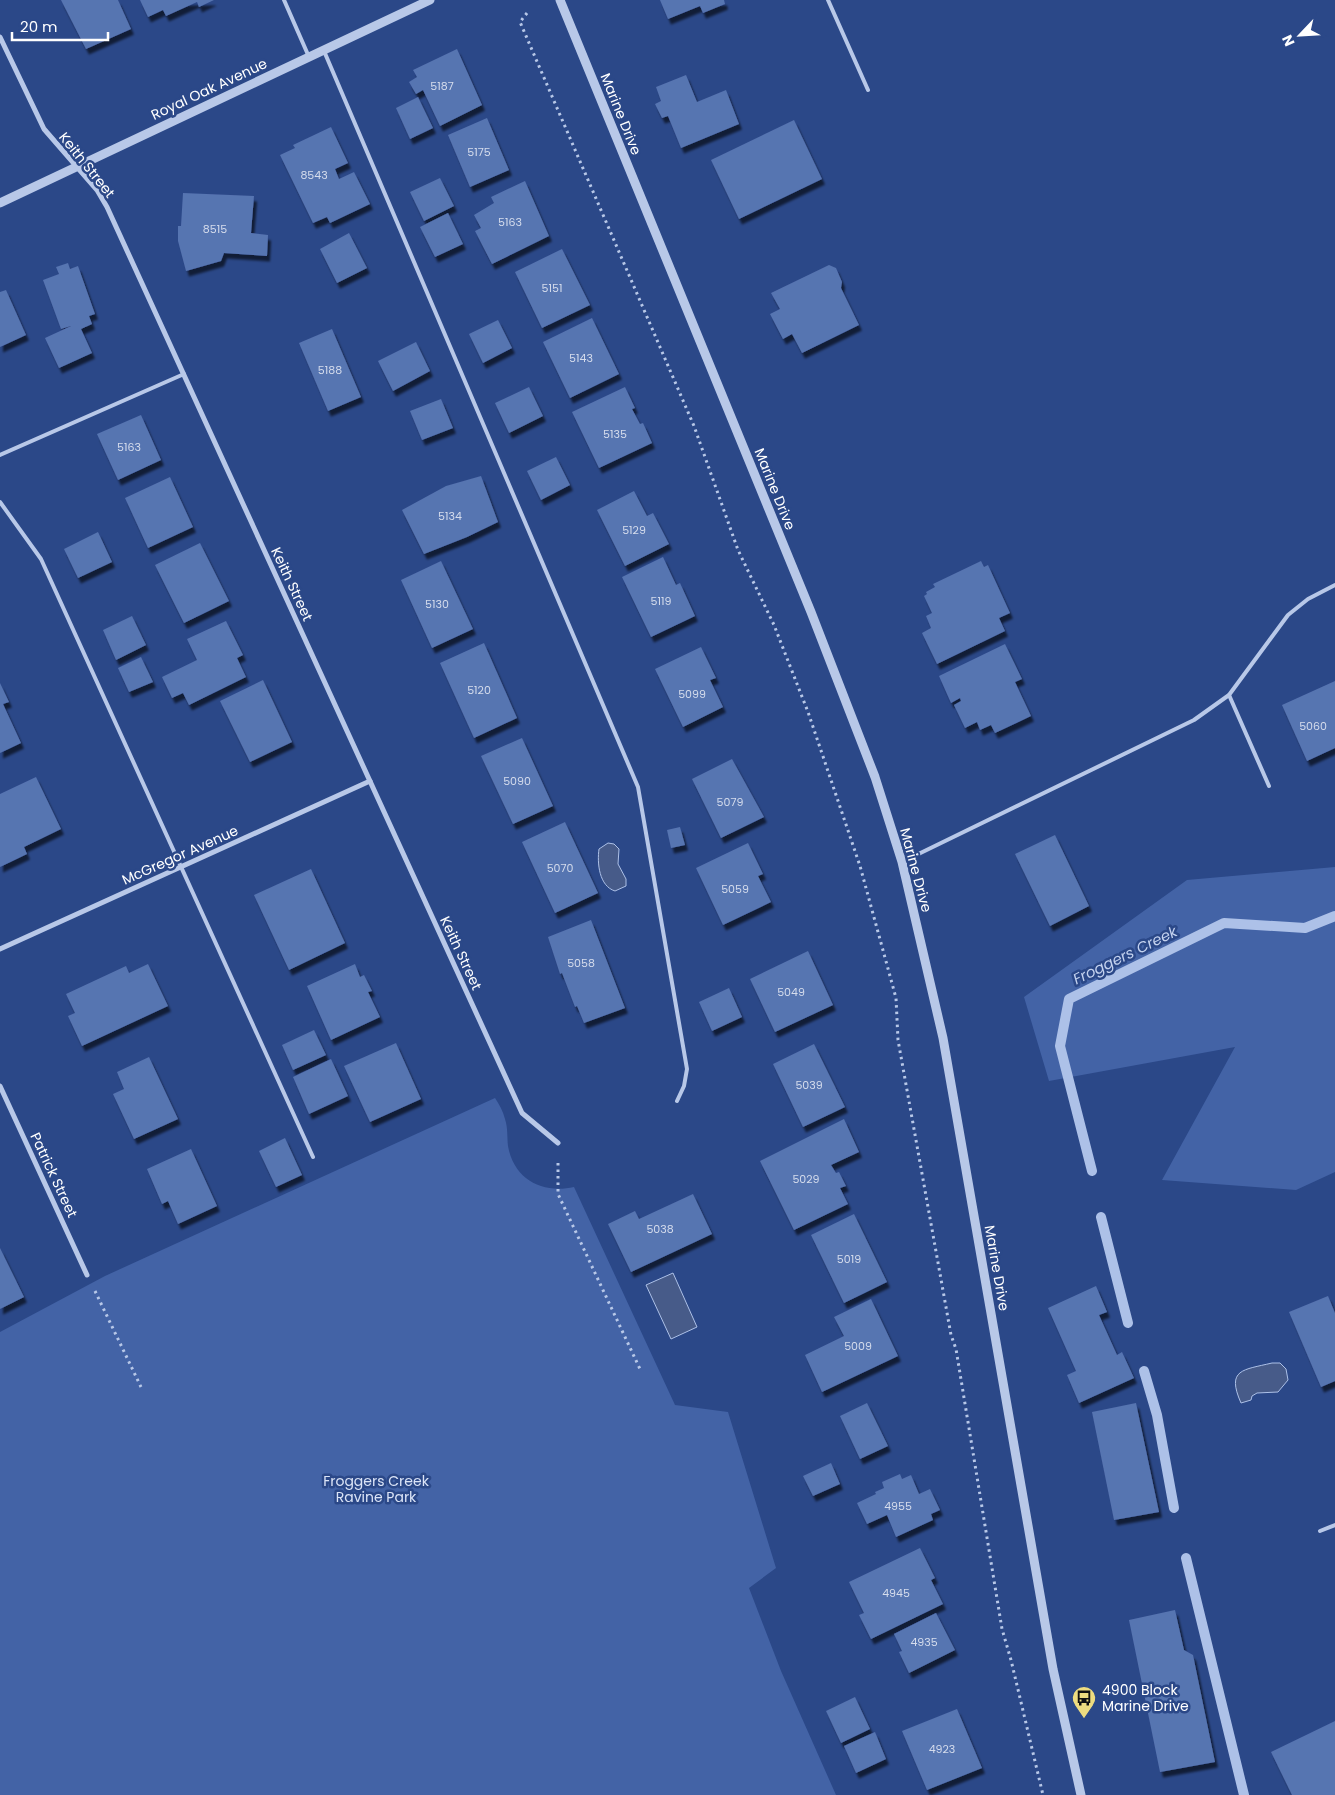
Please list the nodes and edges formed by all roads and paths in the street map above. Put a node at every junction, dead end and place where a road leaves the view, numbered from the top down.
1 (284, 0) edge
2 (430, 0) edge
3 (560, 0) edge
4 (828, 0) edge
5 (527, 13) dead end
6 (0, 37) edge
7 (323, 50) junction
8 (309, 57) junction
9 (868, 90) dead end
10 (77, 167) junction
11 (0, 203) edge
12 (184, 374) junction
13 (0, 455) edge
14 (0, 502) edge
15 (1335, 585) edge
16 (1229, 695) junction
17 (370, 781) junction
18 (1269, 786) dead end
19 (902, 862) junction
20 (180, 867) junction
21 (0, 948) edge
22 (0, 1086) edge
23 (677, 1101) dead end
24 (558, 1143) joint
25 (313, 1157) dead end
26 (87, 1274) joint
27 (640, 1369) dead end
28 (141, 1387) dead end
29 (1335, 1525) edge
30 (1320, 1531) dead end
31 (1043, 1795) edge
32 (1081, 1795) edge

1 - 8 lane
2 - 7 street, Royal Oak Avenue
3 - 19 street, Marine Drive
4 - 9 lane
5 - 31 path
6 - 10 street, Keith Street
7 - 8 street, Royal Oak Avenue
7 - 23 lane
8 - 10 street, Royal Oak Avenue
10 - 11 street, Royal Oak Avenue
10 - 12 street, Keith Street
12 - 13 lane
12 - 17 street, Keith Street
14 - 20 lane
15 - 16 lane
16 - 18 lane
16 - 19 lane
17 - 20 street, McGregor Avenue
17 - 24 street, Keith Street
19 - 32 street, Marine Drive
20 - 21 street, McGregor Avenue
20 - 25 lane
22 - 26 street, Patrick Street
24 - 27 path
26 - 28 path
29 - 30 lane

